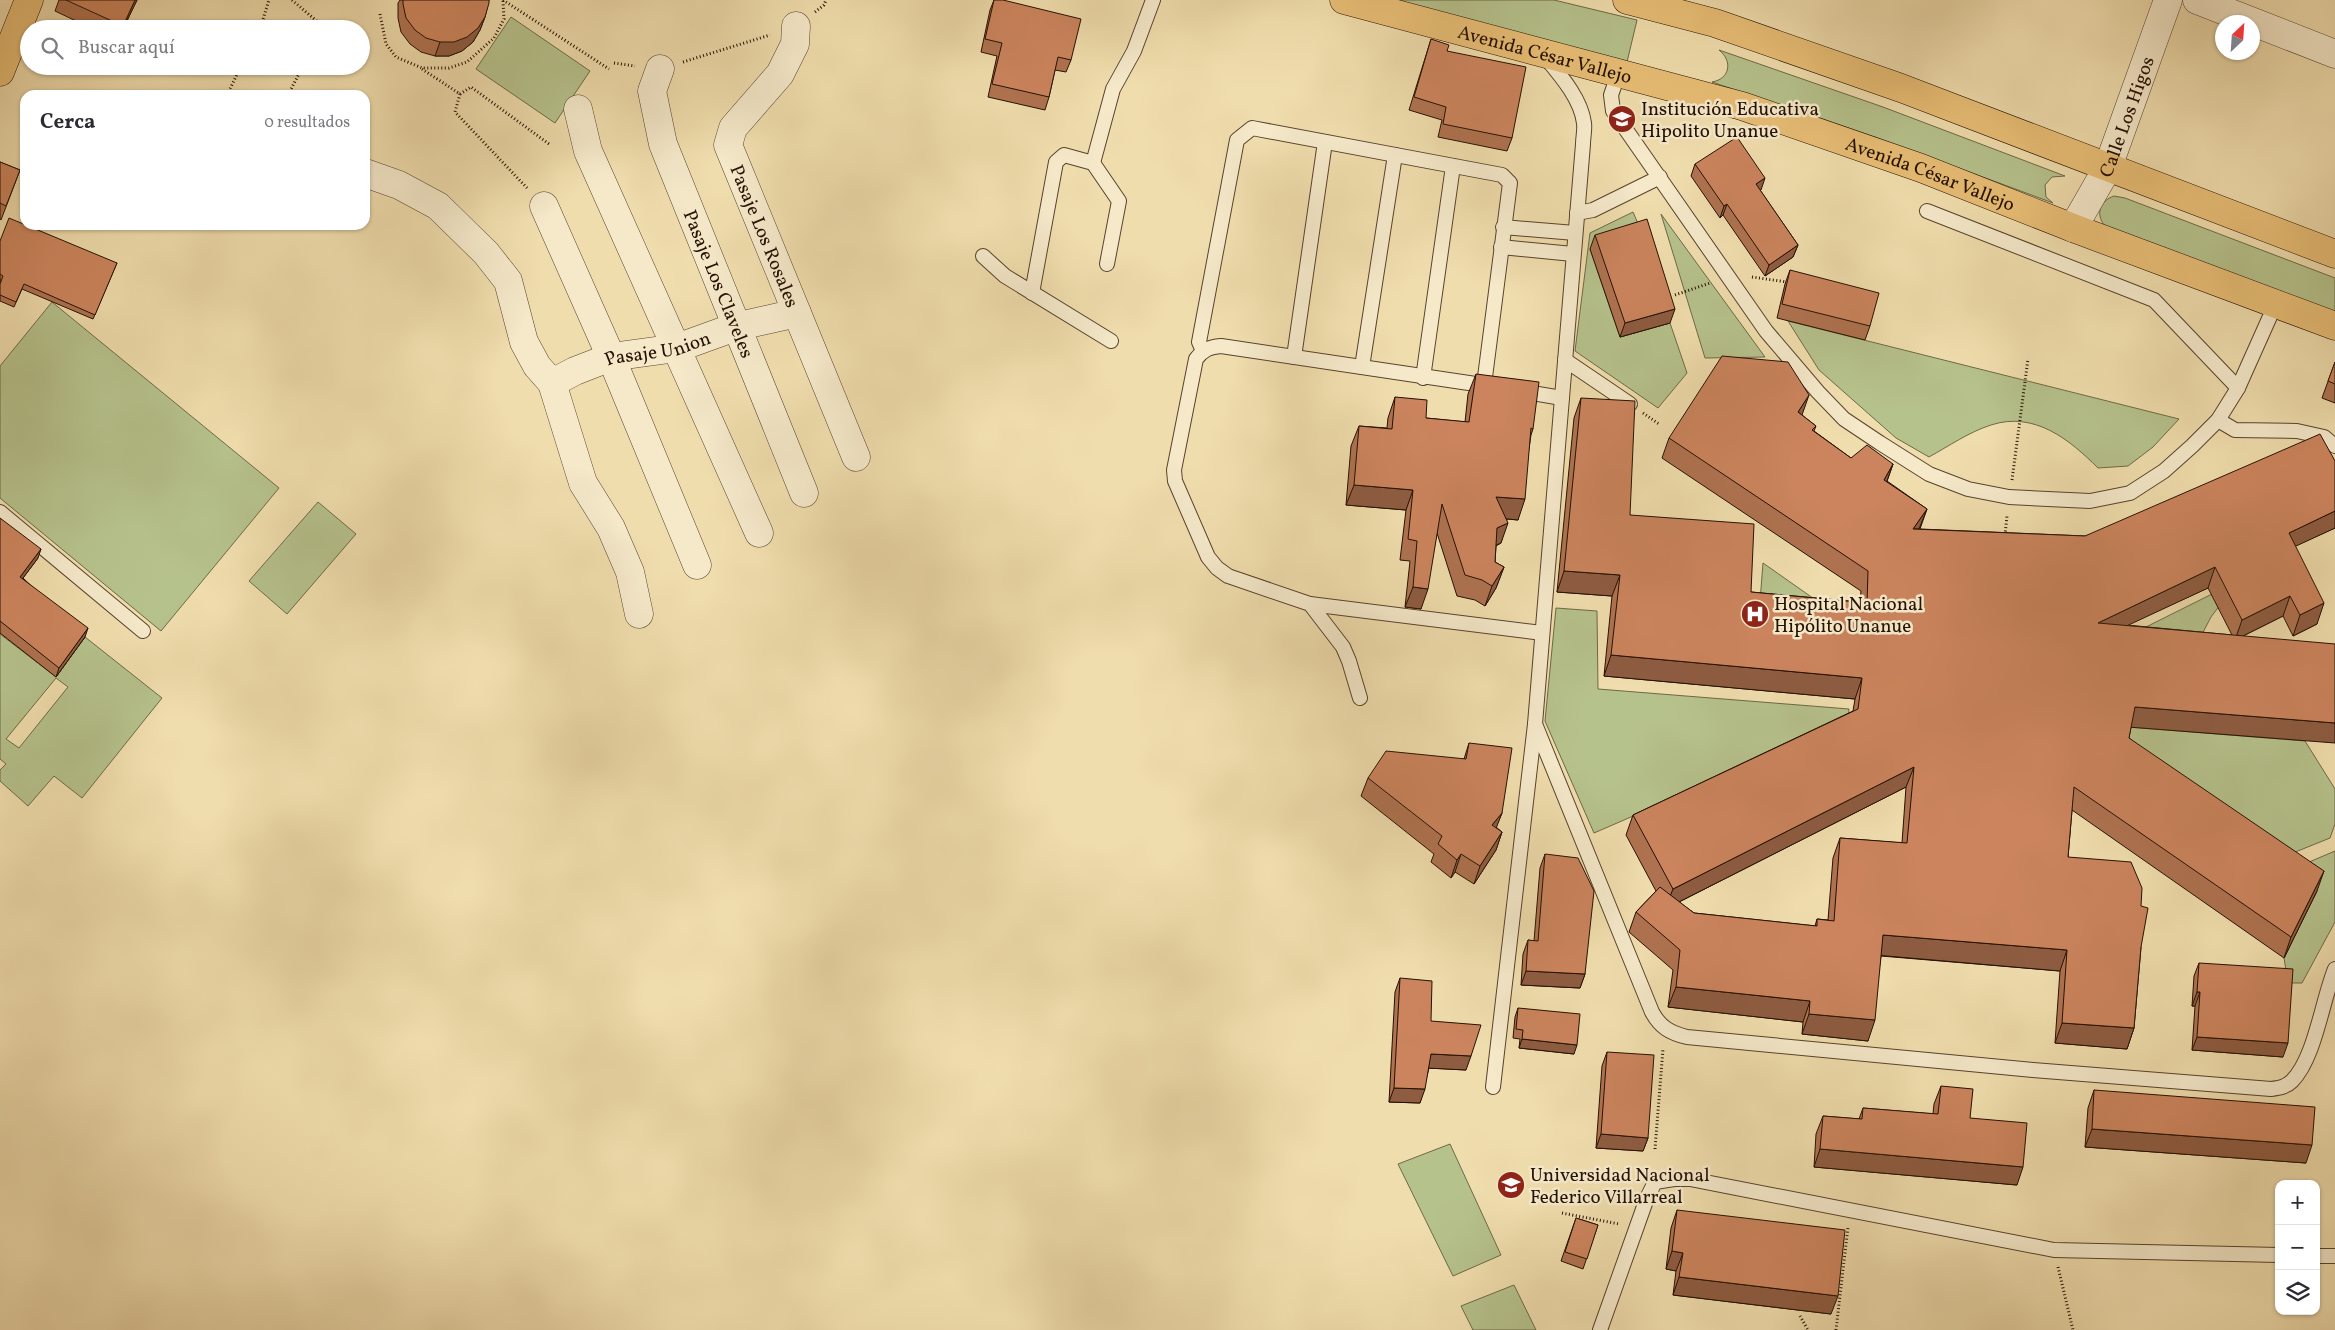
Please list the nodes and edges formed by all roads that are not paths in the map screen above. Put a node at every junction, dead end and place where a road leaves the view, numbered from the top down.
1 (29, 0) edge
2 (1153, 0) edge
3 (1344, 0) edge
4 (1627, 0) edge
5 (2168, 0) edge
6 (2197, 0) edge
7 (1693, 8) edge
8 (21, 20) edge
9 (20, 22) edge
10 (796, 26) road end
11 (1541, 51) junction
12 (2335, 54) edge
13 (660, 69) road end
14 (0, 72) edge
15 (1619, 72) junction
16 (578, 109) dead end
17 (1325, 142) junction
18 (1395, 155) junction
19 (1093, 163) junction
20 (1453, 166) junction
21 (2108, 168) junction
22 (370, 175) edge
23 (1660, 177) junction
24 (544, 206) road end
25 (1927, 211) dead end
26 (1577, 213) junction
27 (1503, 227) junction
28 (2073, 228) junction
29 (1575, 233) junction
30 (1501, 247) junction
31 (1574, 254) junction
32 (2335, 254) edge
33 (983, 256) dead end
34 (1107, 264) dead end
35 (1032, 293) junction
36 (2276, 303) junction
37 (796, 313) junction
38 (735, 326) junction
39 (2335, 326) edge
40 (1111, 341) dead end
41 (677, 348) junction
42 (1203, 351) junction
43 (611, 357) junction
44 (1294, 357) junction
45 (1565, 360) junction
46 (1362, 367) junction
47 (1423, 378) junction
48 (552, 383) junction
49 (1484, 385) junction
50 (2238, 388) junction
51 (1562, 398) junction
52 (1630, 404) edge
53 (2218, 420) junction
54 (2335, 446) edge
55 (856, 457) dead end
56 (804, 493) dead end
57 (0, 512) edge
58 (759, 533) dead end
59 (697, 565) dead end
60 (1310, 604) junction
61 (639, 614) dead end
62 (143, 631) dead end
63 (1542, 633) junction
64 (1360, 698) dead end
65 (1535, 724) junction
66 (2335, 969) edge
67 (1493, 1087) dead end
68 (2275, 1255) edge
69 (2320, 1256) edge
70 (2335, 1256) edge
71 (1600, 1330) edge

1 - 8 main road
2 - 19 lane
3 - 11 main road, Avenida César Vallejo
4 - 7 main road
5 - 21 street, Calle Los Higos
6 - 12 street
7 - 21 main road
9 - 14 main road
10 - 37 street, Pasaje Los Rosales
11 - 15 main road, Avenida César Vallejo
11 - 26 lane
13 - 38 street, Pasaje Los Claveles
15 - 23 lane
15 - 28 main road, Avenida César Vallejo
16 - 41 street
17 - 18 lane
17 - 42 lane
17 - 44 lane
18 - 20 lane
18 - 46 lane
19 - 34 lane
19 - 35 lane
20 - 27 lane
20 - 47 lane
21 - 28 street, Calle Los Higos
21 - 32 main road
22 - 48 street
23 - 26 lane
23 - 53 lane
24 - 43 street
25 - 50 lane
26 - 29 lane
27 - 29 lane
27 - 30 lane
28 - 36 main road, Avenida César Vallejo
29 - 31 lane
30 - 31 lane
30 - 49 lane
31 - 45 lane
33 - 35 lane
35 - 40 lane
36 - 39 main road, Avenida César Vallejo
36 - 50 lane
37 - 38 street, Pasaje Union
37 - 55 street, Pasaje Los Rosales
38 - 41 street, Pasaje Union
38 - 56 street, Pasaje Los Claveles
41 - 43 street, Pasaje Union
41 - 58 street
42 - 44 lane
42 - 60 lane
43 - 48 street, Pasaje Union
43 - 59 street
44 - 46 lane
45 - 51 lane
45 - 52 lane
46 - 47 lane
47 - 49 lane
48 - 61 street
49 - 51 lane
50 - 53 lane
51 - 63 lane
53 - 54 lane
57 - 62 lane
60 - 63 lane
60 - 64 lane
63 - 65 lane
65 - 66 lane
65 - 67 lane
68 - 71 lane
69 - 70 lane

